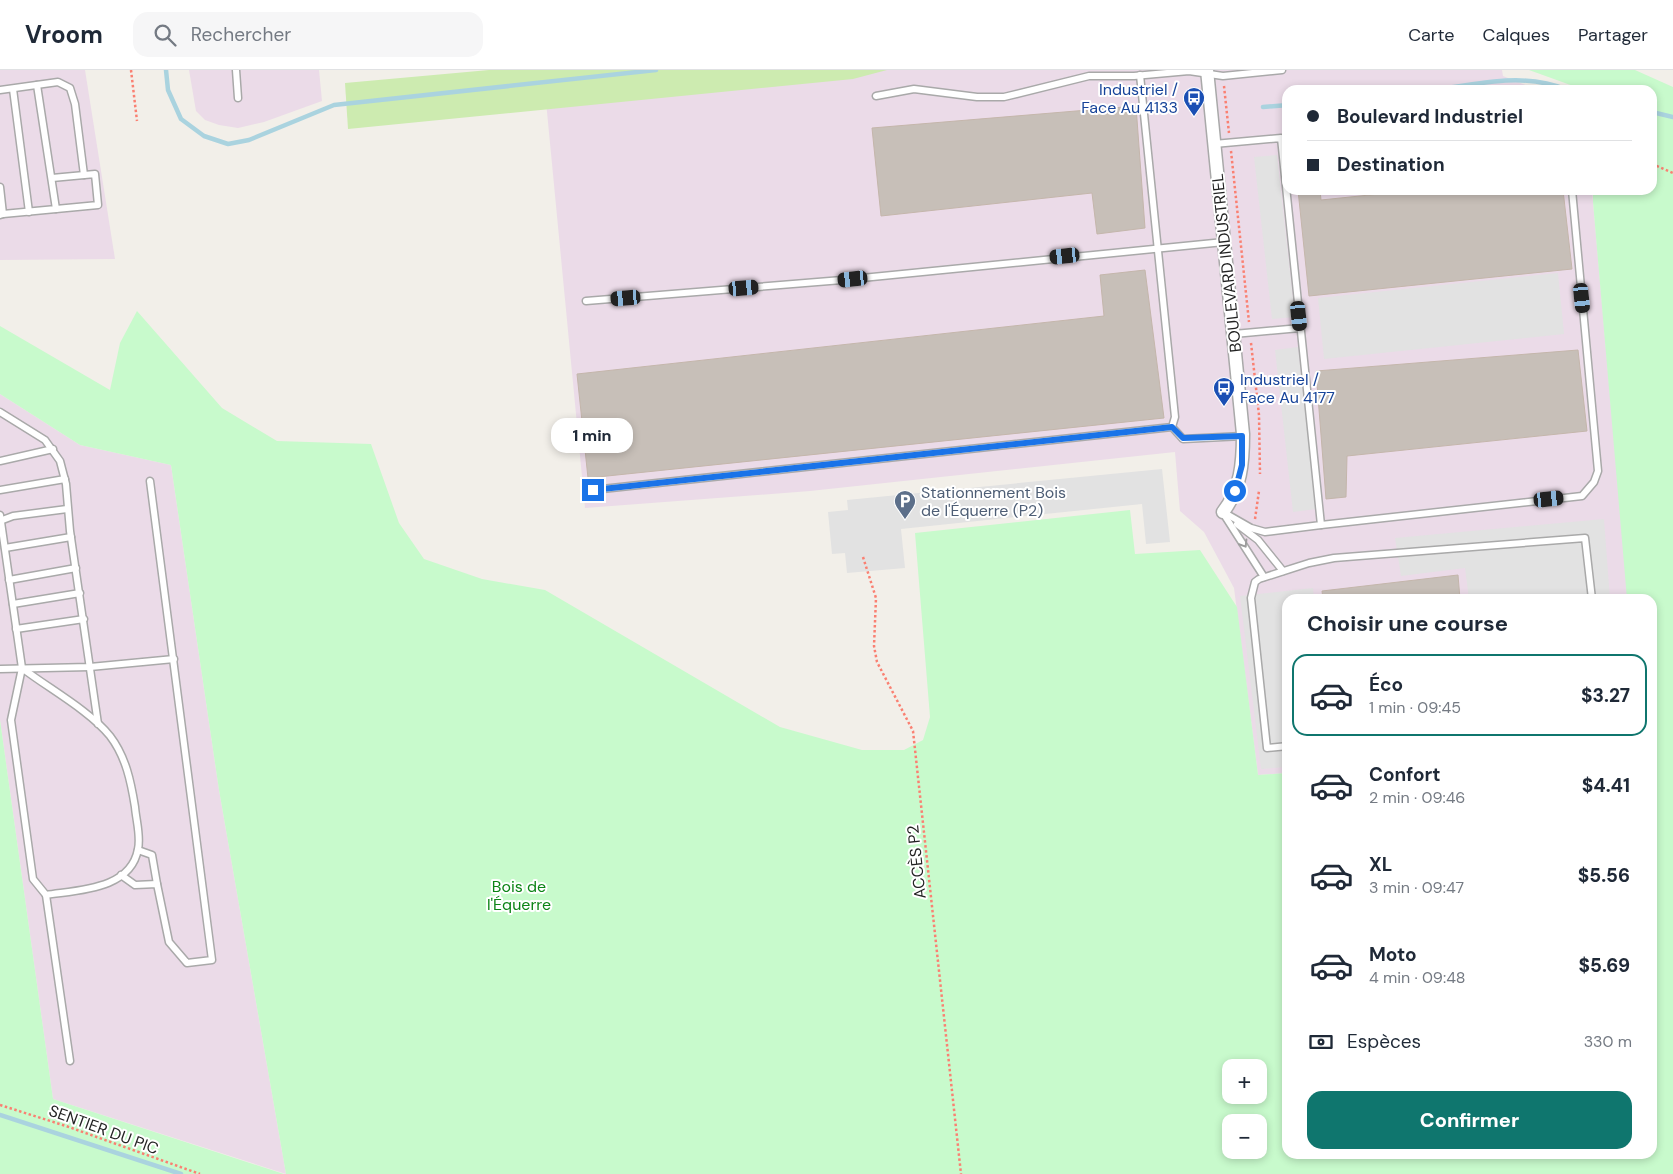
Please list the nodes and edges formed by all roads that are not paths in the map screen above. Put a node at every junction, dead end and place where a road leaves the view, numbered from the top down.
1 (236, 70) edge
2 (1274, 70) edge
3 (1282, 70) edge
4 (1207, 72) edge
5 (1140, 75) junction
6 (37, 85) junction
7 (13, 89) junction
8 (0, 90) edge
9 (876, 96) dead end
10 (238, 98) dead end
11 (1282, 138) edge
12 (1214, 144) junction
13 (84, 175) junction
14 (52, 178) junction
15 (0, 187) edge
16 (1289, 195) edge
17 (1572, 195) edge
18 (56, 209) junction
19 (29, 212) junction
20 (2, 214) edge
21 (1224, 242) junction
22 (1158, 248) junction
23 (586, 301) dead end
24 (1300, 328) junction
25 (1234, 334) junction
26 (0, 412) edge
27 (1172, 427) junction
28 (1242, 436) junction
29 (53, 449) junction
30 (0, 461) edge
31 (65, 479) junction
32 (150, 480) dead end
33 (0, 490) edge
34 (593, 490) dead end
35 (67, 509) junction
36 (1223, 512) junction
37 (0, 519) edge
38 (1321, 525) junction
39 (71, 537) junction
40 (5, 548) junction
41 (76, 568) junction
42 (1283, 570) junction
43 (1264, 577) junction
44 (9, 580) junction
45 (80, 593) junction
46 (1591, 594) edge
47 (13, 604) junction
48 (84, 619) junction
49 (16, 629) junction
50 (174, 659) junction
51 (90, 667) junction
52 (22, 668) junction
53 (0, 669) edge
54 (98, 724) junction
55 (1282, 747) edge
56 (138, 850) junction
57 (121, 875) junction
58 (157, 884) junction
59 (46, 895) junction
60 (70, 1061) dead end

1 - 10 lane
2 - 3 lane
2 - 4 lane
4 - 5 lane
4 - 12 street, BOULEVARD INDUSTRIEL
5 - 9 lane
5 - 22 lane
6 - 7 lane
6 - 13 lane
6 - 14 lane
7 - 8 lane
7 - 19 lane
11 - 12 lane
12 - 21 street, BOULEVARD INDUSTRIEL
13 - 14 lane
13 - 18 lane
14 - 18 lane
15 - 20 lane
16 - 24 lane
17 - 38 lane
18 - 19 lane
19 - 20 lane
21 - 22 lane
21 - 25 street, BOULEVARD INDUSTRIEL
22 - 23 lane
22 - 27 lane
24 - 25 lane
24 - 38 lane
25 - 28 street, BOULEVARD INDUSTRIEL
26 - 29 lane
27 - 28 lane
27 - 34 lane
28 - 36 street, BOULEVARD INDUSTRIEL
29 - 30 lane
29 - 31 lane
31 - 33 lane
31 - 35 lane
32 - 50 lane
35 - 37 lane
35 - 39 lane
36 - 38 lane
36 - 42 lane
36 -> 43 lane
37 - 40 lane
39 - 40 lane
39 - 41 lane
40 - 44 lane
41 - 44 lane
41 - 45 lane
42 - 43 lane
42 - 46 lane
43 - 55 lane
44 - 47 lane
45 - 47 lane
45 - 48 lane
47 - 49 lane
48 - 49 lane
48 - 51 lane
49 - 52 lane
50 - 51 lane
50 - 58 lane
51 - 52 lane
51 - 54 lane
52 - 53 lane
52 - 54 lane
52 - 59 lane
54 - 56 lane
56 - 57 lane
56 - 58 lane
57 - 58 lane
57 - 59 lane
59 - 60 lane

